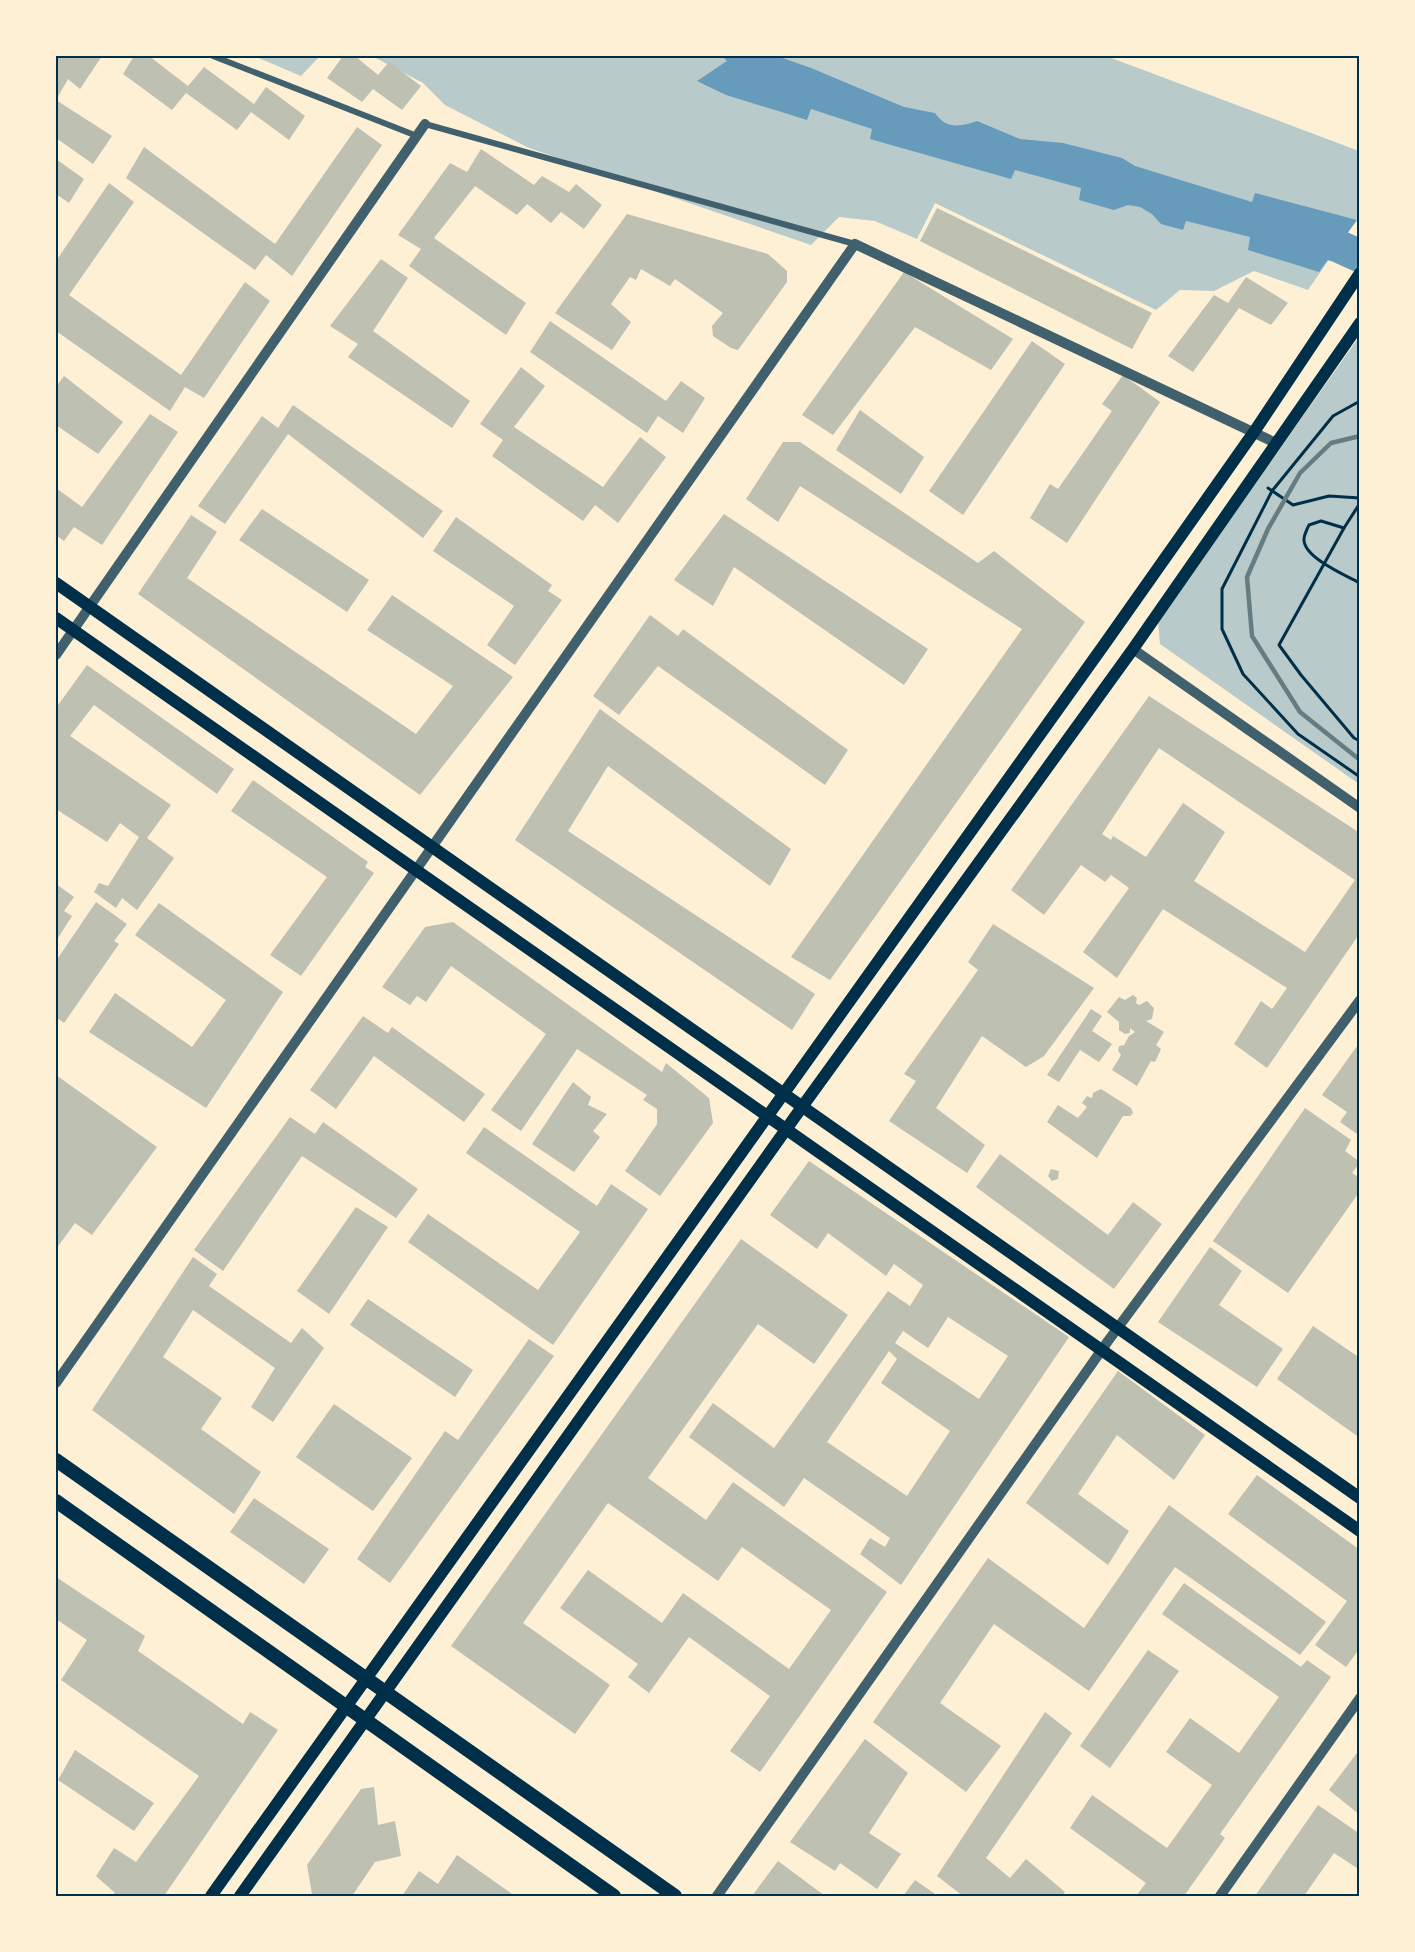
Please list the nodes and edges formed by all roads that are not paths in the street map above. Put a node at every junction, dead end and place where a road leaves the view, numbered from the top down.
1 (213, 56) edge
2 (425, 124) joint
3 (417, 136) junction
4 (855, 244) junction
5 (1359, 273) edge
6 (1359, 323) edge
7 (1254, 432) junction
8 (1275, 443) junction
9 (56, 584) edge
10 (89, 607) junction
11 (56, 618) edge
12 (73, 630) junction
13 (1133, 649) junction
14 (56, 655) edge
15 (1359, 808) edge
16 (432, 848) junction
17 (416, 871) junction
18 (1359, 1000) edge
19 (784, 1095) junction
20 (802, 1107) junction
21 (768, 1117) junction
22 (786, 1130) junction
23 (1118, 1329) junction
24 (1102, 1351) junction
25 (56, 1383) edge
26 (56, 1460) edge
27 (1359, 1498) edge
28 (56, 1501) edge
29 (1359, 1532) edge
30 (366, 1678) junction
31 (385, 1691) junction
32 (1359, 1698) edge
33 (346, 1707) junction
34 (365, 1721) junction
35 (211, 1896) edge
36 (240, 1896) edge
37 (614, 1896) edge
38 (675, 1896) edge
39 (717, 1896) edge
40 (1220, 1896) edge

1 - 3 street
2 - 3 street
2 - 4 street
3 - 10 street
4 - 7 street
4 - 16 street
5 - 7 main road
6 - 8 main road
7 - 8 street
7 - 19 main road
8 - 13 main road
9 - 10 main road
10 - 12 street
10 - 16 main road
11 - 12 main road
12 - 14 street
12 - 17 main road
13 - 15 street
13 - 20 main road
16 - 17 street
16 - 19 main road
17 - 21 main road
17 - 25 street
18 - 23 street
19 - 20 main road
19 - 21 main road
20 - 22 main road
20 - 23 main road
21 - 22 main road
21 - 30 main road
22 - 24 main road
22 - 31 main road
23 - 24 street
23 - 27 main road
24 - 29 main road
24 - 39 street
26 - 30 main road
28 - 33 main road
30 - 31 main road
30 - 33 main road
31 - 34 main road
31 - 38 main road
32 - 40 street
33 - 34 main road
33 - 35 main road
34 - 36 main road
34 - 37 main road

